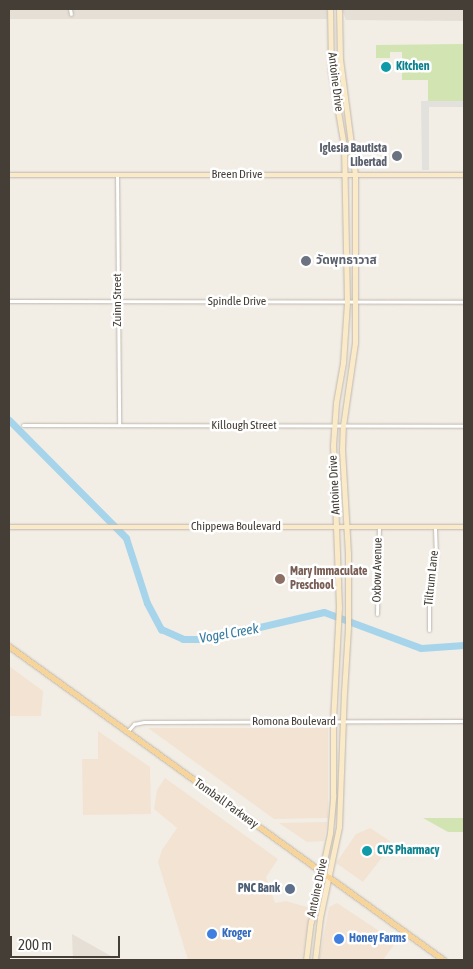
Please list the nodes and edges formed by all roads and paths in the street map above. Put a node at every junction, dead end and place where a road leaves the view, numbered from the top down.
1 (70, 9) edge
2 (330, 9) edge
3 (339, 9) edge
4 (70, 14) dead end
5 (346, 105) junction
6 (337, 107) junction
7 (9, 175) edge
8 (117, 175) junction
9 (346, 175) junction
10 (355, 175) junction
11 (464, 175) edge
12 (347, 239) junction
13 (356, 239) junction
14 (9, 301) edge
15 (118, 301) junction
16 (347, 302) junction
17 (356, 302) junction
18 (464, 302) edge
19 (344, 363) junction
20 (352, 364) junction
21 (23, 425) dead end
22 (120, 426) junction
23 (334, 426) junction
24 (343, 426) junction
25 (464, 426) edge
26 (9, 527) edge
27 (337, 527) junction
28 (346, 527) junction
29 (379, 527) junction
30 (436, 527) junction
31 (464, 527) edge
32 (338, 582) junction
33 (348, 582) junction
34 (377, 614) dead end
35 (429, 630) dead end
36 (9, 646) edge
37 (336, 665) junction
38 (346, 666) junction
39 (333, 721) junction
40 (464, 721) edge
41 (343, 722) junction
42 (127, 732) junction
43 (333, 795) junction
44 (342, 796) junction
45 (321, 871) junction
46 (330, 877) junction
47 (307, 942) junction
48 (316, 942) junction
49 (306, 960) edge
50 (314, 960) edge
51 (444, 960) edge

1 - 4 street
2 - 6 main road, Antoine Drive
3 - 5 main road, Antoine Drive
5 - 6 main road
5 - 10 main road, Antoine Drive
6 - 9 main road, Antoine Drive
7 - 8 main road, Breen Drive
8 - 9 main road, Breen Drive
8 - 15 street, Zuinn Street
9 - 10 main road, Breen Drive
9 - 12 main road, Antoine Drive
10 - 11 main road, Breen Drive
10 - 13 main road, Antoine Drive
12 - 13 main road
12 - 16 main road, Antoine Drive
13 - 17 main road, Antoine Drive
14 - 15 street, Spindle Drive
15 - 16 street, Spindle Drive
15 - 22 street, Zuinn Street
16 - 17 street, Spindle Drive
16 - 19 main road, Antoine Drive
17 - 18 street, Spindle Drive
17 - 20 main road, Antoine Drive
19 - 20 main road
19 - 23 main road, Antoine Drive
20 - 24 main road, Antoine Drive
21 - 22 street, Killough Street
22 - 23 street, Killough Street
23 - 24 street, Killough Street
23 - 27 main road, Antoine Drive
24 - 25 street, Killough Street
24 - 28 main road, Antoine Drive
26 - 27 main road, Chippewa Boulevard
27 - 28 main road, Chippewa Boulevard
27 - 32 main road, Antoine Drive
28 - 29 main road, Chippewa Boulevard
28 - 33 main road, Antoine Drive
29 - 30 main road, Chippewa Boulevard
29 - 34 street, Oxbow Avenue
30 - 31 main road, Chippewa Boulevard
30 - 35 street, Tiltrum Lane
32 - 33 main road
32 - 37 main road, Antoine Drive
33 - 38 main road, Antoine Drive
36 - 42 main road, Tomball Parkway
37 - 38 main road
37 - 39 main road, Antoine Drive
38 - 41 main road, Antoine Drive
39 - 41 street, Romona Boulevard
39 - 42 street, Romona Boulevard
39 - 43 main road, Antoine Drive
40 - 41 street, Romona Boulevard
41 - 44 main road, Antoine Drive
42 - 45 main road, Tomball Parkway
43 - 44 main road
43 - 45 main road, Antoine Drive
44 - 46 main road, Antoine Drive
45 - 46 main road, Tomball Parkway
45 - 47 main road, Antoine Drive
46 - 48 main road, Antoine Drive
46 - 51 main road, Tomball Parkway
47 - 48 main road
47 - 49 main road, Antoine Drive
48 - 50 main road, Antoine Drive

